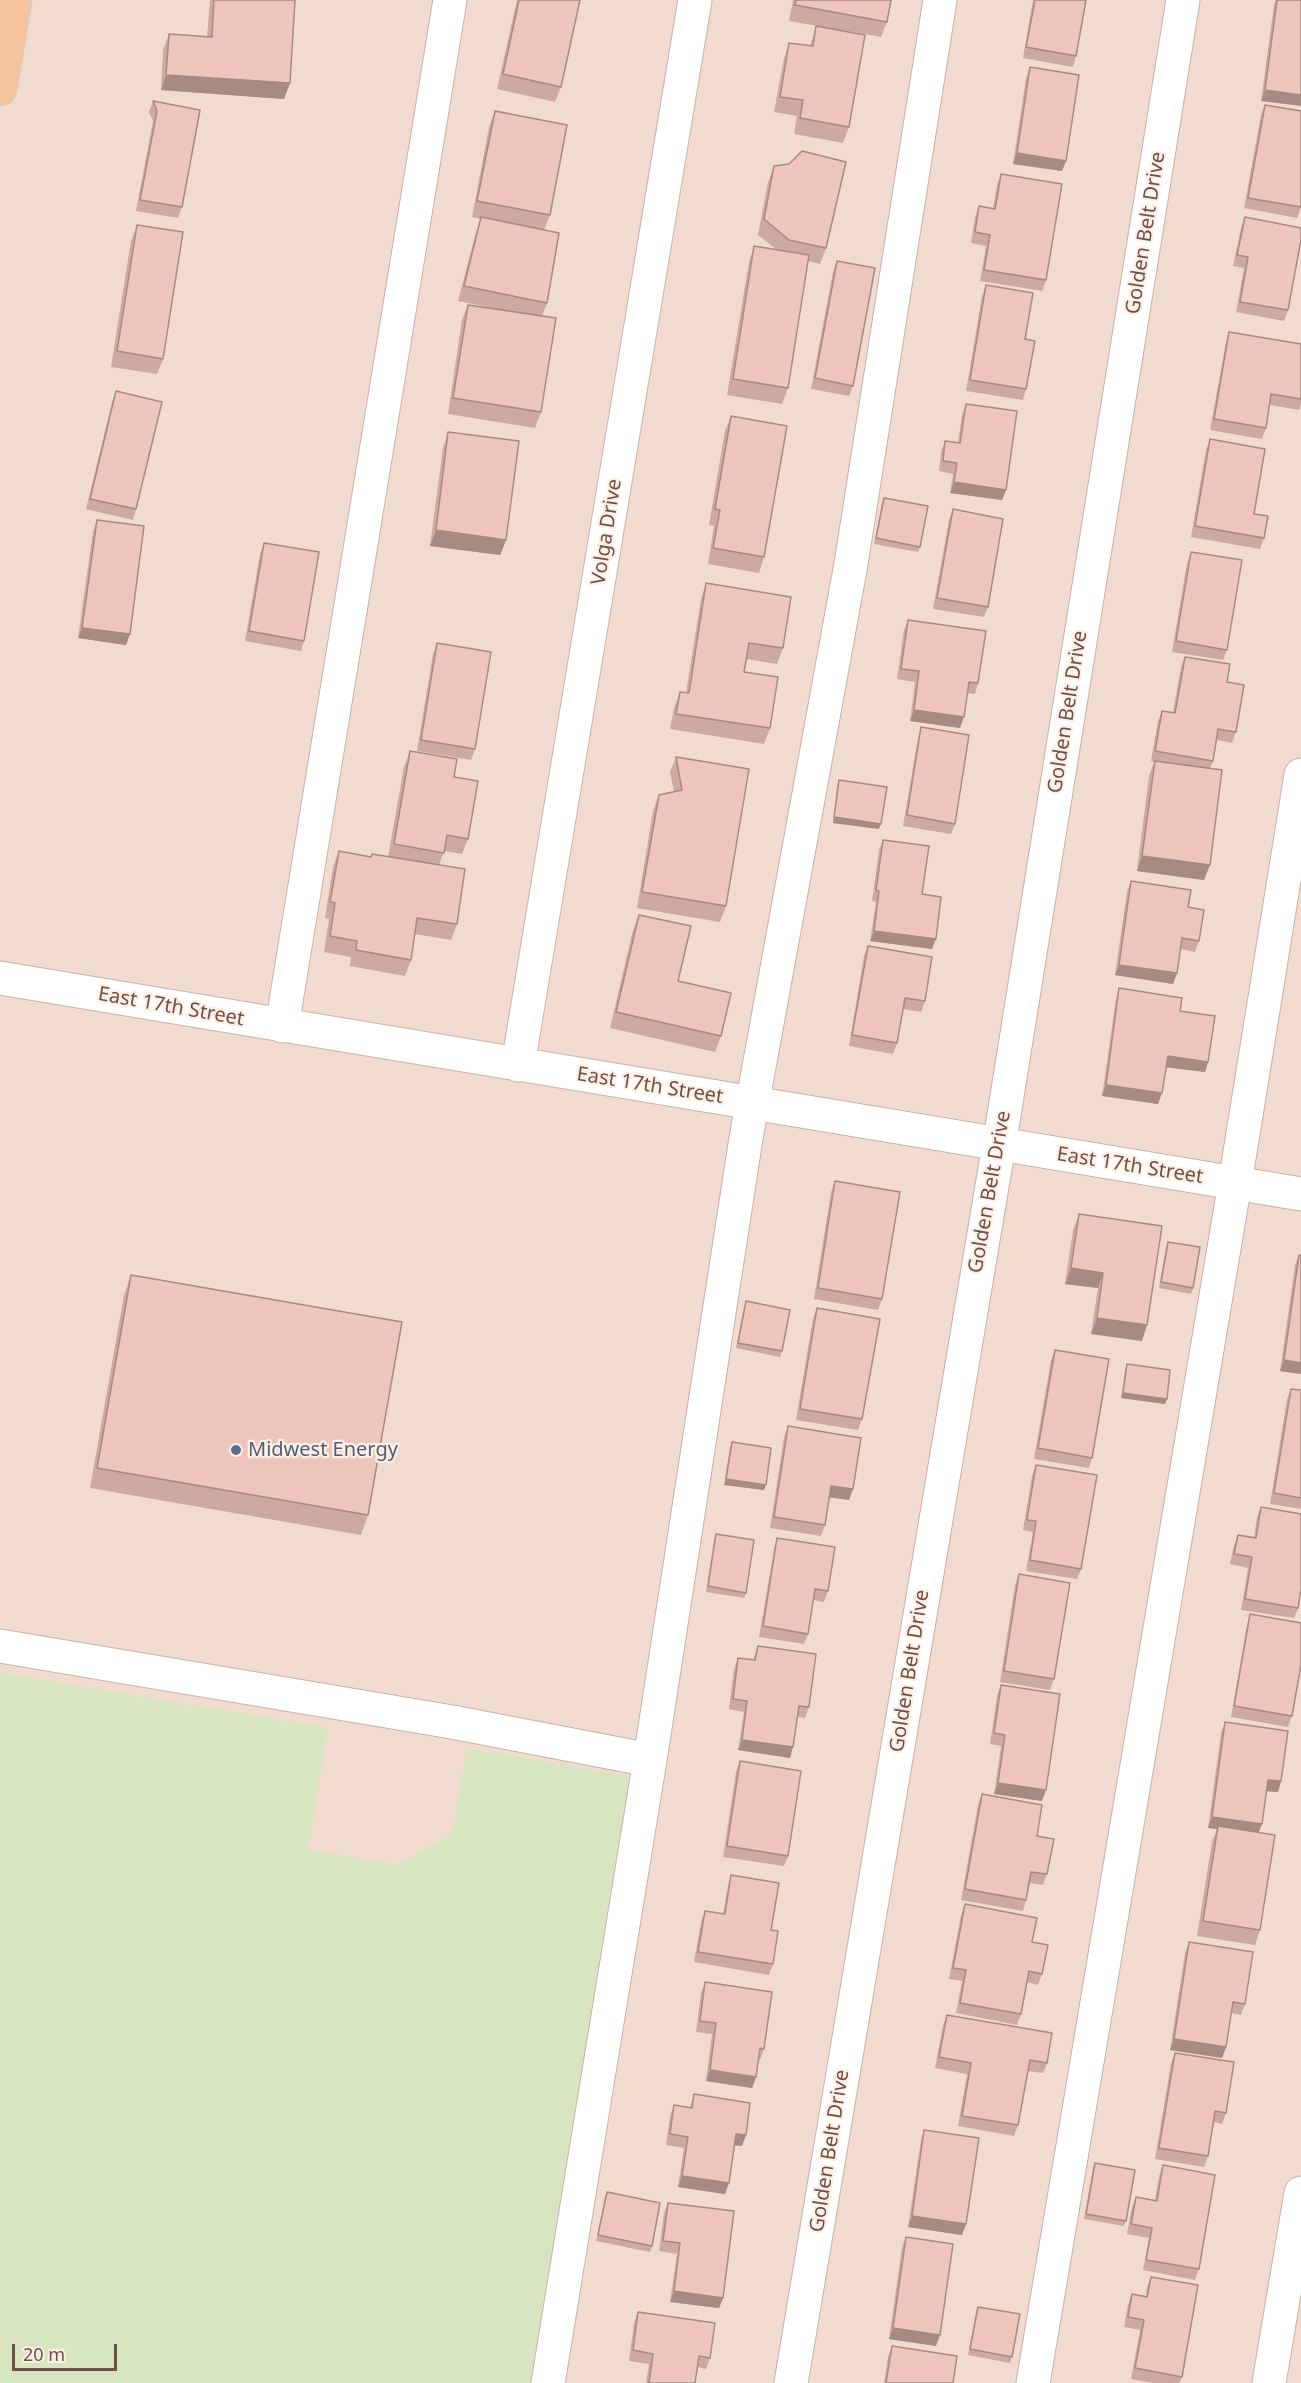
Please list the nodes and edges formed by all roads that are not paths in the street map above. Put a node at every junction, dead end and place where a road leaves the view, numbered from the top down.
1 (15, 0) edge
2 (450, 0) edge
3 (695, 0) edge
4 (940, 0) edge
5 (1183, 0) edge
6 (1, 74) edge
7 (1301, 775) edge
8 (0, 978) edge
9 (282, 1026) junction
10 (518, 1065) junction
11 (753, 1103) junction
12 (998, 1144) junction
13 (1235, 1183) junction
14 (1301, 1194) edge
15 (0, 1646) edge
16 (650, 1760) junction
17 (1301, 2193) edge
18 (548, 2383) edge
19 (791, 2383) edge
20 (1032, 2383) edge
21 (1269, 2383) edge

1 - 6 main road
2 - 9 street
3 - 10 street, Volga Drive
4 - 11 street
5 - 12 street, Golden Belt Drive
7 - 13 street
8 - 9 street, East 17th Street
9 - 10 street, East 17th Street
10 - 11 street, East 17th Street
11 - 12 street, East 17th Street
11 - 16 street
12 - 13 street, East 17th Street
12 - 19 street, Golden Belt Drive
13 - 14 street, East 17th Street
13 - 20 street
15 - 16 street
16 - 18 street
17 - 21 street

